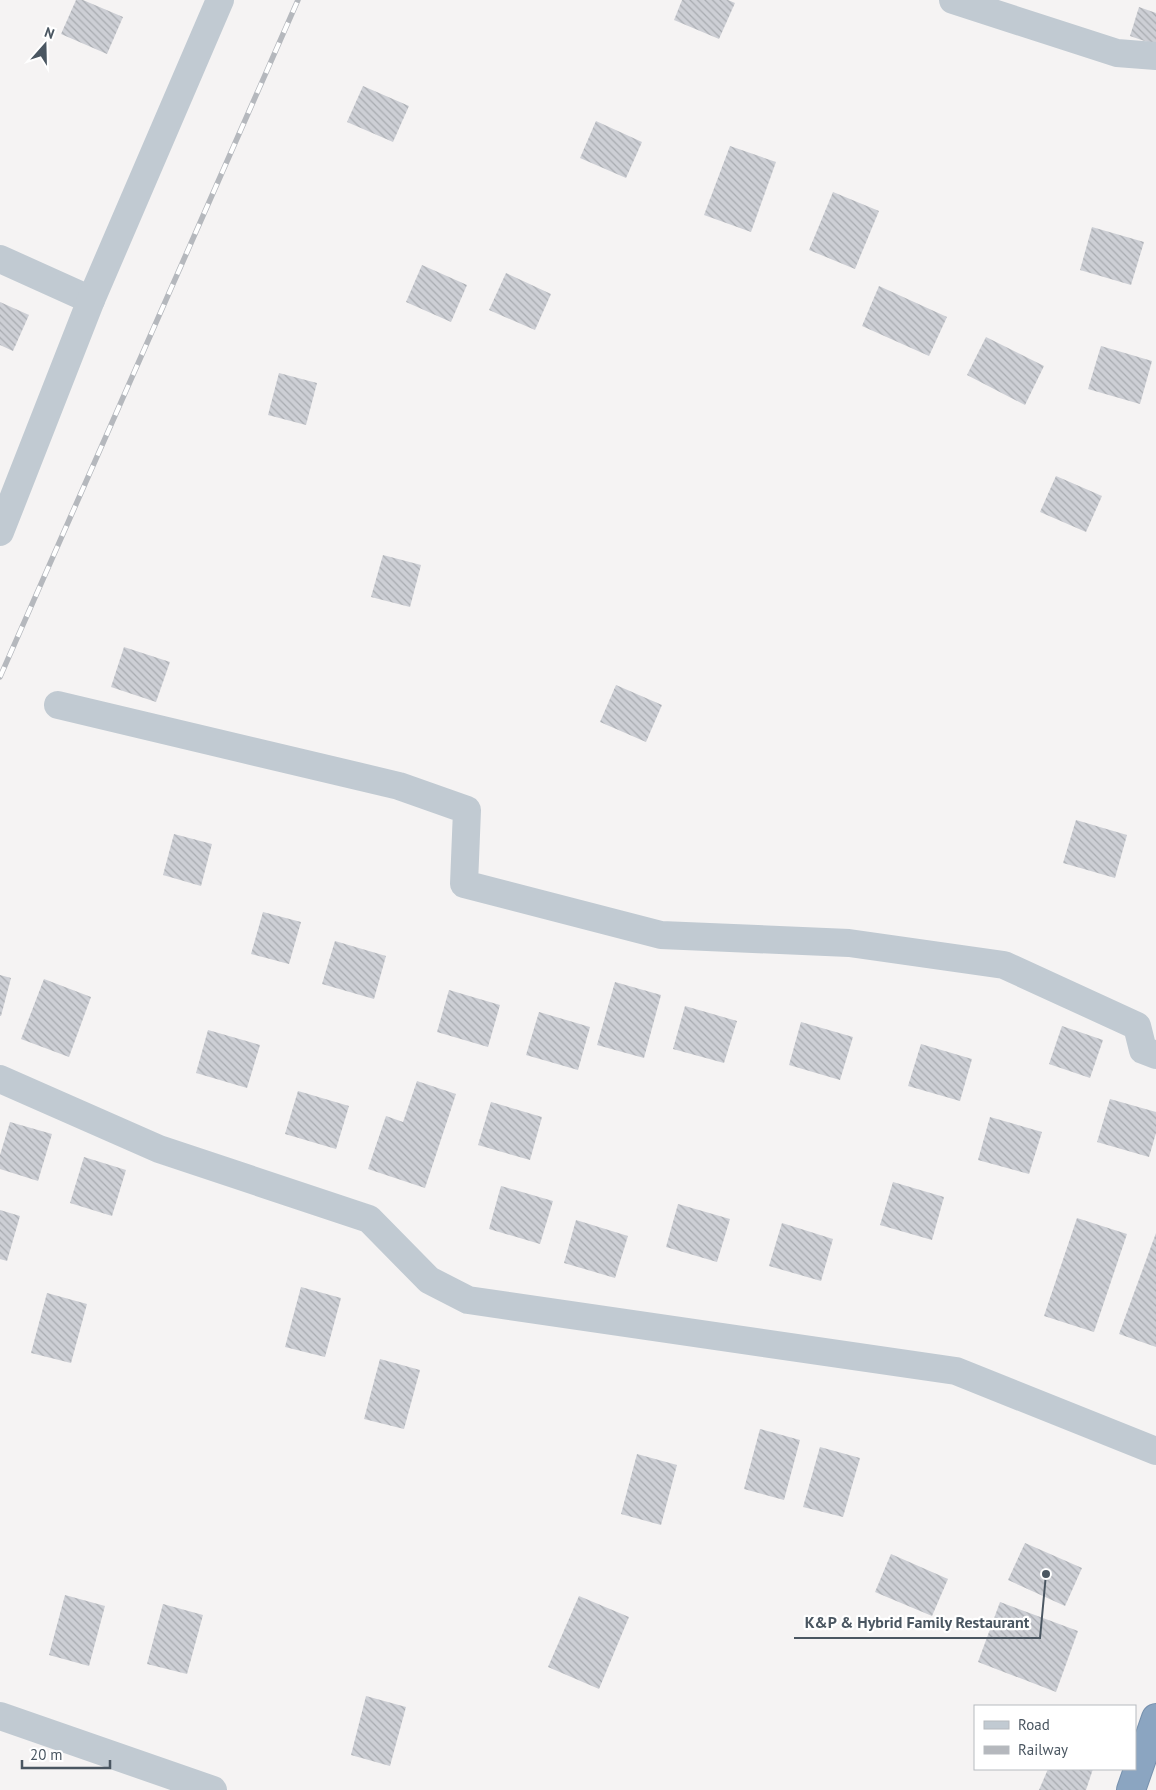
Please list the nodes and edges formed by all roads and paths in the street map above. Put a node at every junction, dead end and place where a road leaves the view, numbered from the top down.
1 (220, 0) edge
2 (953, 0) edge
3 (1156, 56) edge
4 (0, 259) edge
5 (91, 300) junction
6 (0, 532) edge
7 (58, 705) dead end
8 (1156, 1055) edge
9 (0, 1079) edge
10 (1156, 1451) edge
11 (0, 1716) edge
12 (1156, 1718) edge
13 (213, 1790) edge
14 (1131, 1790) edge

1 - 5 street
2 - 3 street
4 - 5 street
5 - 6 street
7 - 8 street
9 - 10 street
11 - 13 street
12 - 14 highway

